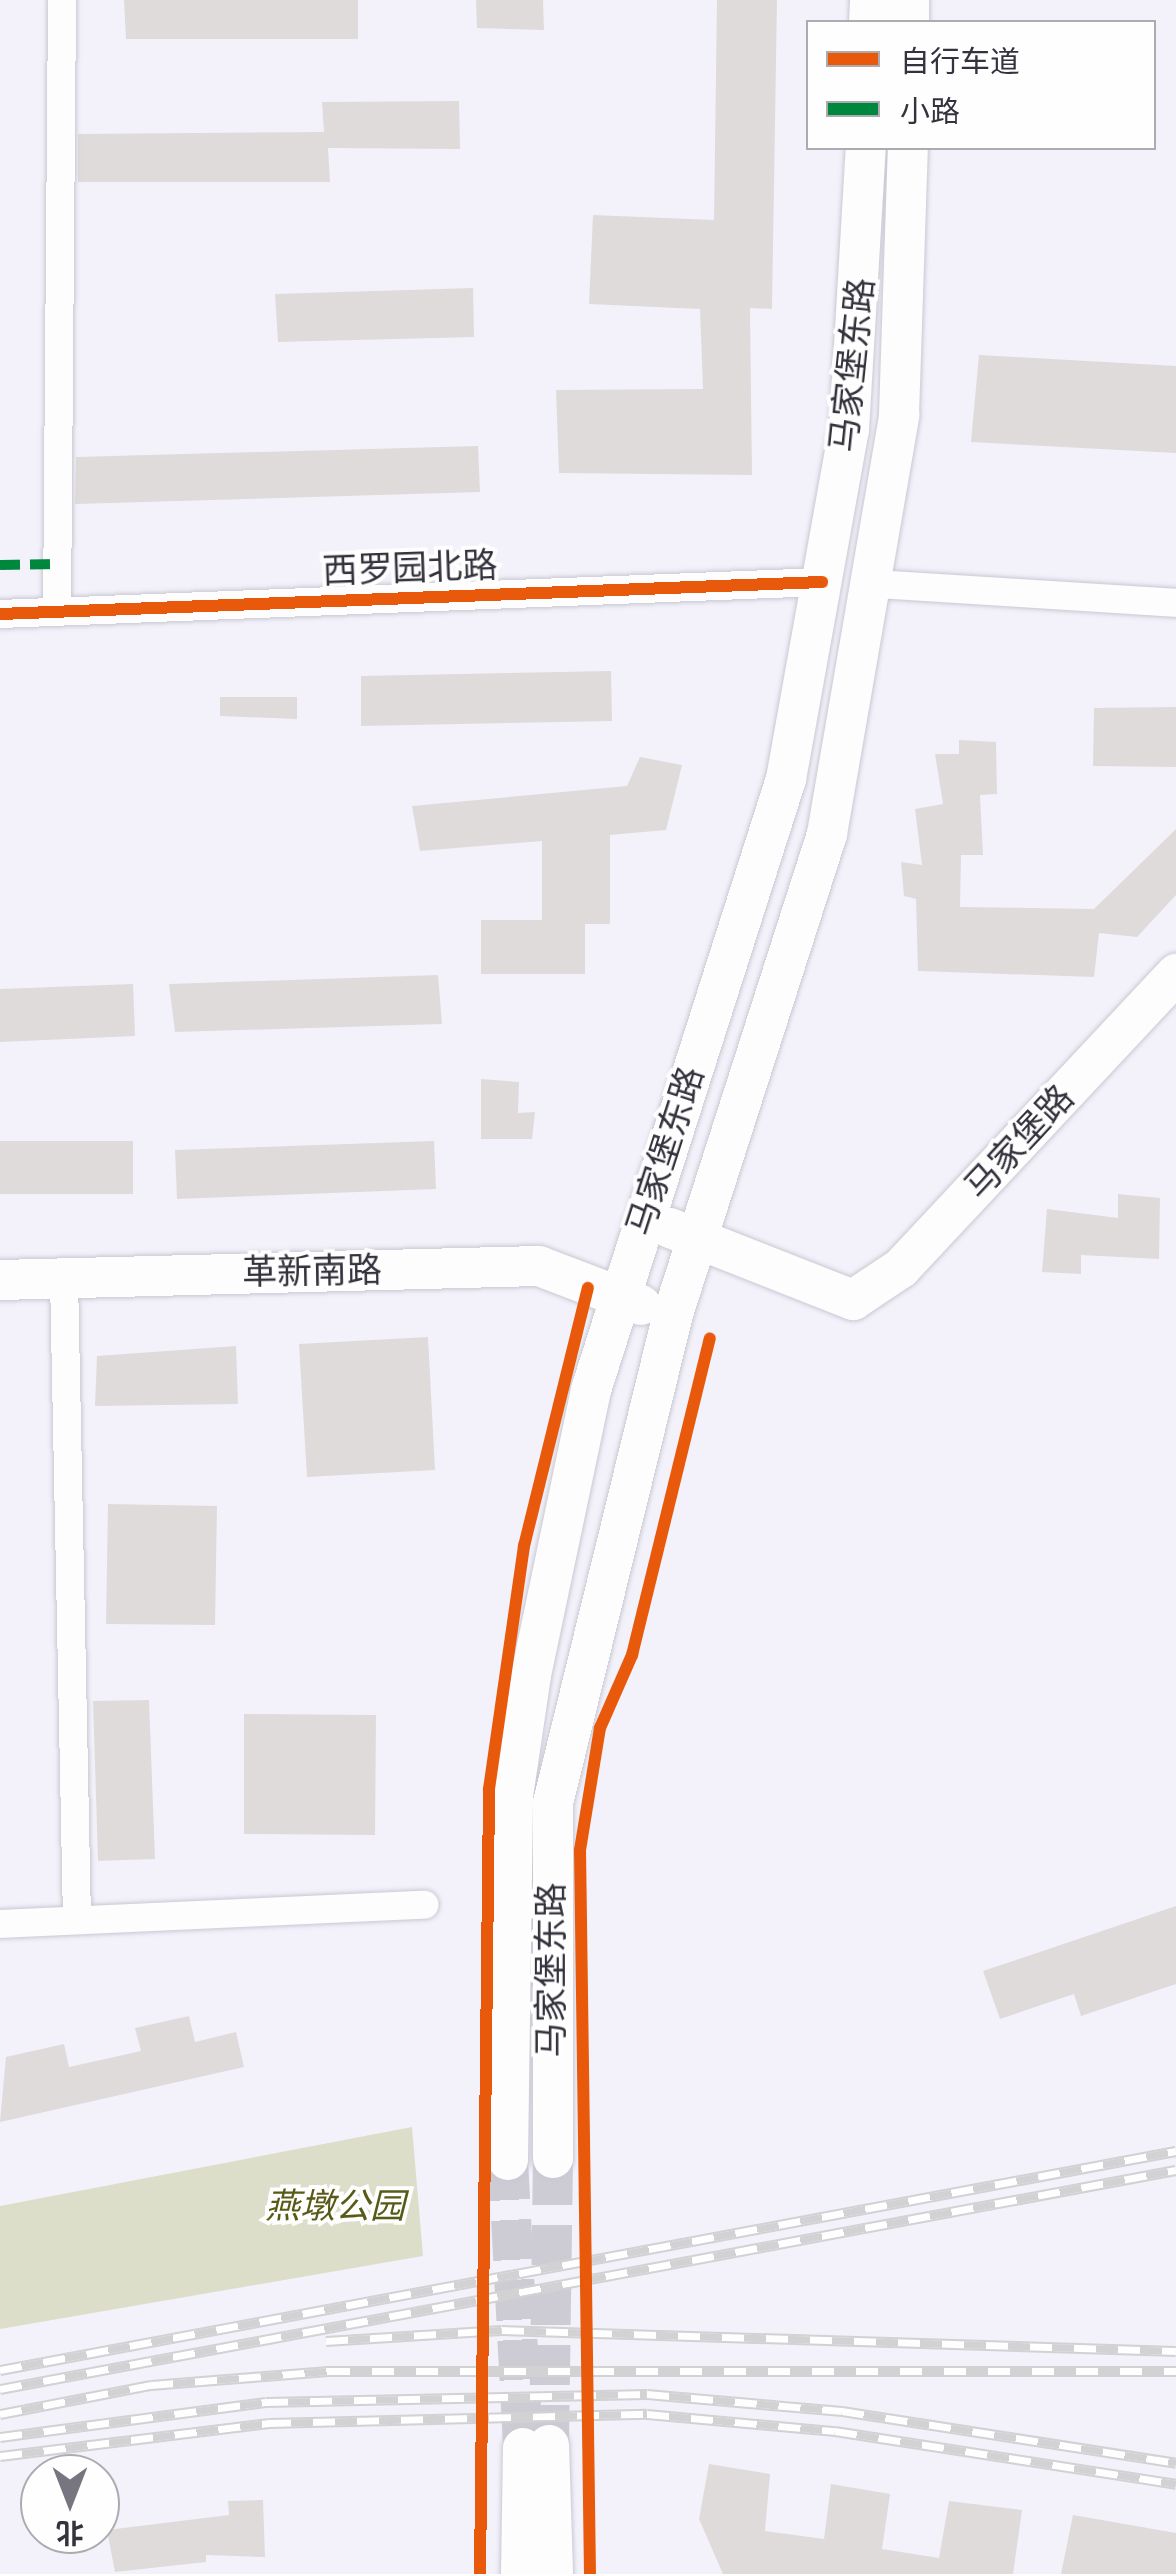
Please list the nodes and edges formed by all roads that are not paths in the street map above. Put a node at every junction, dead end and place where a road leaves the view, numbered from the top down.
1 (62, 0) edge
2 (866, 150) edge
3 (908, 150) edge
4 (822, 582) junction
5 (876, 584) junction
6 (1176, 603) edge
7 (57, 612) junction
8 (0, 614) edge
9 (1176, 974) edge
10 (643, 1217) junction
11 (696, 1238) junction
12 (64, 1278) junction
13 (0, 1280) edge
14 (618, 1299) junction
15 (673, 1314) junction
16 (425, 1905) dead end
17 (77, 1920) junction
18 (0, 1924) edge
19 (553, 2158) tunnel mouth
20 (508, 2160) tunnel mouth
21 (521, 2574) edge
22 (552, 2574) edge

1 - 7 street
2 - 4 main road, 马家堡东路
3 - 5 main road, 马家堡东路
4 - 7 street, 西罗园北路
4 - 10 main road, 马家堡东路
5 - 6 street
5 - 11 main road, 马家堡东路
7 - 8 street, 西罗园北路
9 - 11 main road, 马家堡路
10 - 11 main road
10 - 14 main road, 马家堡东路
11 - 15 main road, 马家堡东路
12 - 13 main road, 革新南路
12 - 14 main road, 革新南路
12 - 17 street
14 - 15 main road, 革新南路
14 - 20 main road, 马家堡东路
15 - 19 main road, 马家堡东路
16 - 17 street
17 - 18 street
21 - 22 main road

